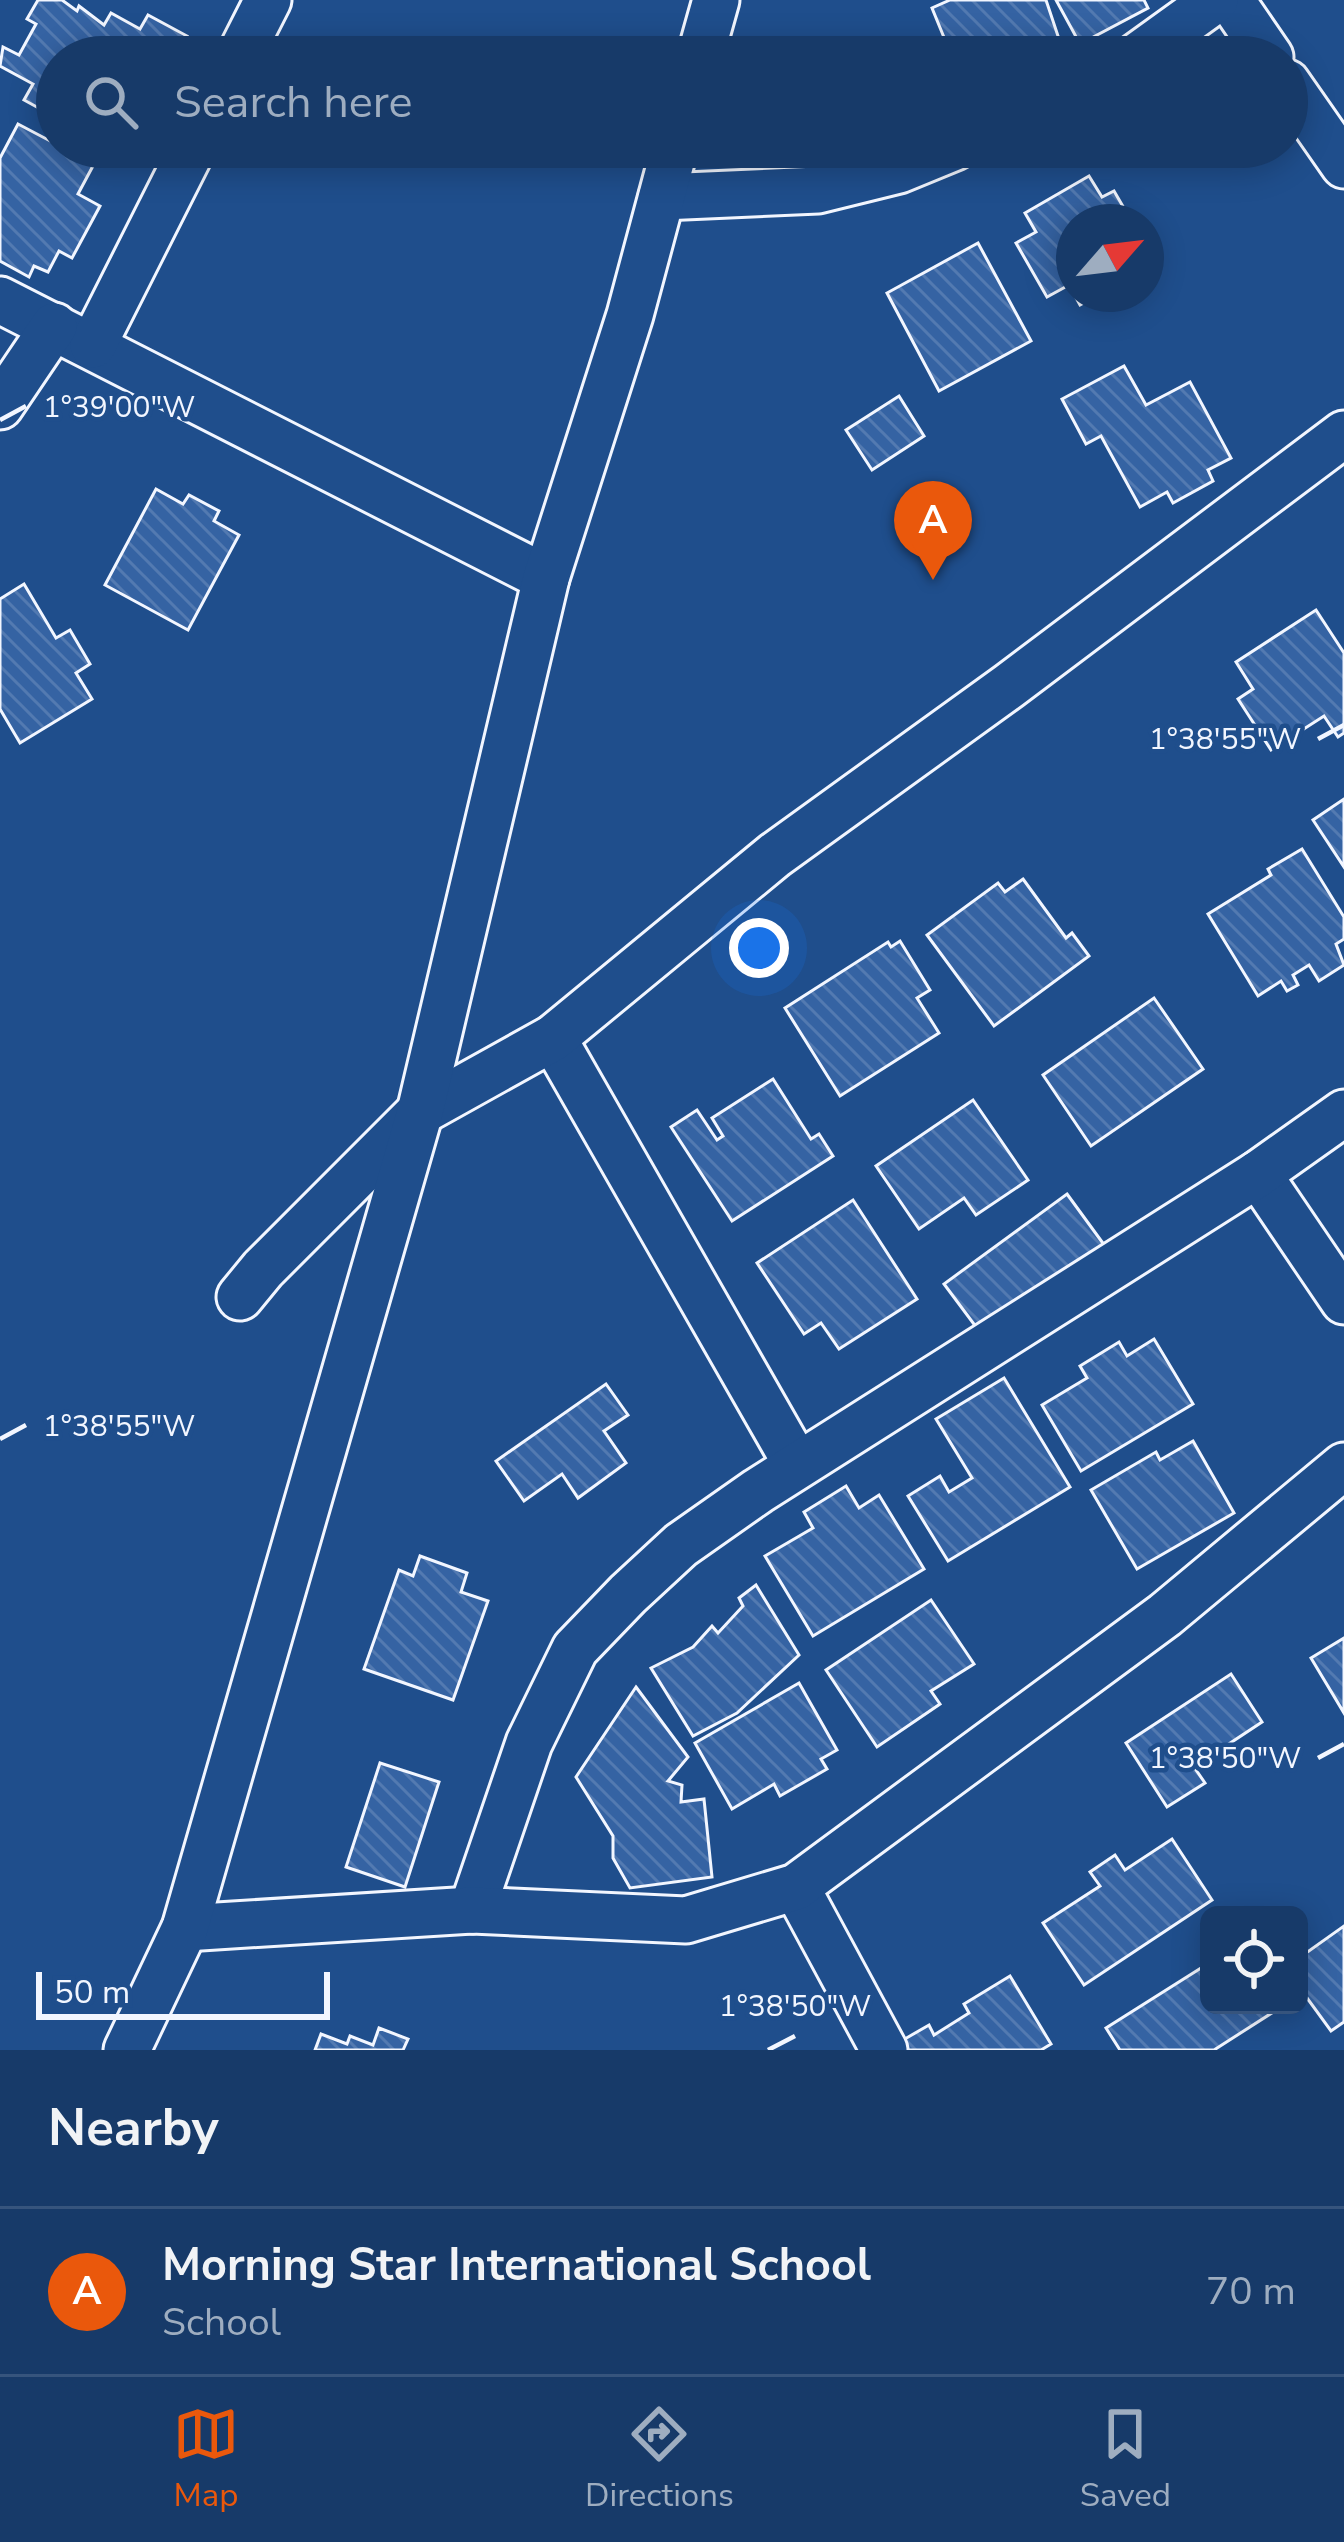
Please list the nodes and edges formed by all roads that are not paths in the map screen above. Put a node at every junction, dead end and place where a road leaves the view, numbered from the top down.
1 (268, 0) edge
2 (716, 0) edge
3 (1215, 0) edge
4 (1231, 0) edge
5 (250, 36) edge
6 (706, 36) edge
7 (1165, 36) edge
8 (1256, 36) edge
9 (1308, 113) edge
10 (1344, 165) edge
11 (180, 168) edge
12 (670, 168) edge
13 (904, 168) edge
14 (662, 197) junction
15 (0, 300) edge
16 (74, 336) junction
17 (0, 406) edge
18 (1344, 434) edge
19 (546, 578) junction
20 (553, 1038) junction
21 (420, 1112) junction
22 (1344, 1113) edge
23 (1258, 1174) junction
24 (240, 1297) dead end
25 (1344, 1301) edge
26 (797, 1465) junction
27 (1344, 1466) edge
28 (796, 1887) junction
29 (472, 1910) junction
30 (185, 1928) junction
31 (127, 2050) edge
32 (884, 2050) edge

1 - 5 street
2 - 6 street
3 - 7 street
4 - 8 street
9 - 10 street
11 - 16 street
12 - 14 street
13 - 14 street
14 - 19 street
15 - 16 street
16 - 17 street
16 - 19 street
18 - 20 street
19 - 21 street
20 - 21 street
20 - 26 street
21 - 24 street
21 - 30 street
22 - 23 street
23 - 25 street
23 - 26 street
26 - 29 street
27 - 28 street
28 - 29 street
28 - 32 street
29 - 30 street
30 - 31 street

